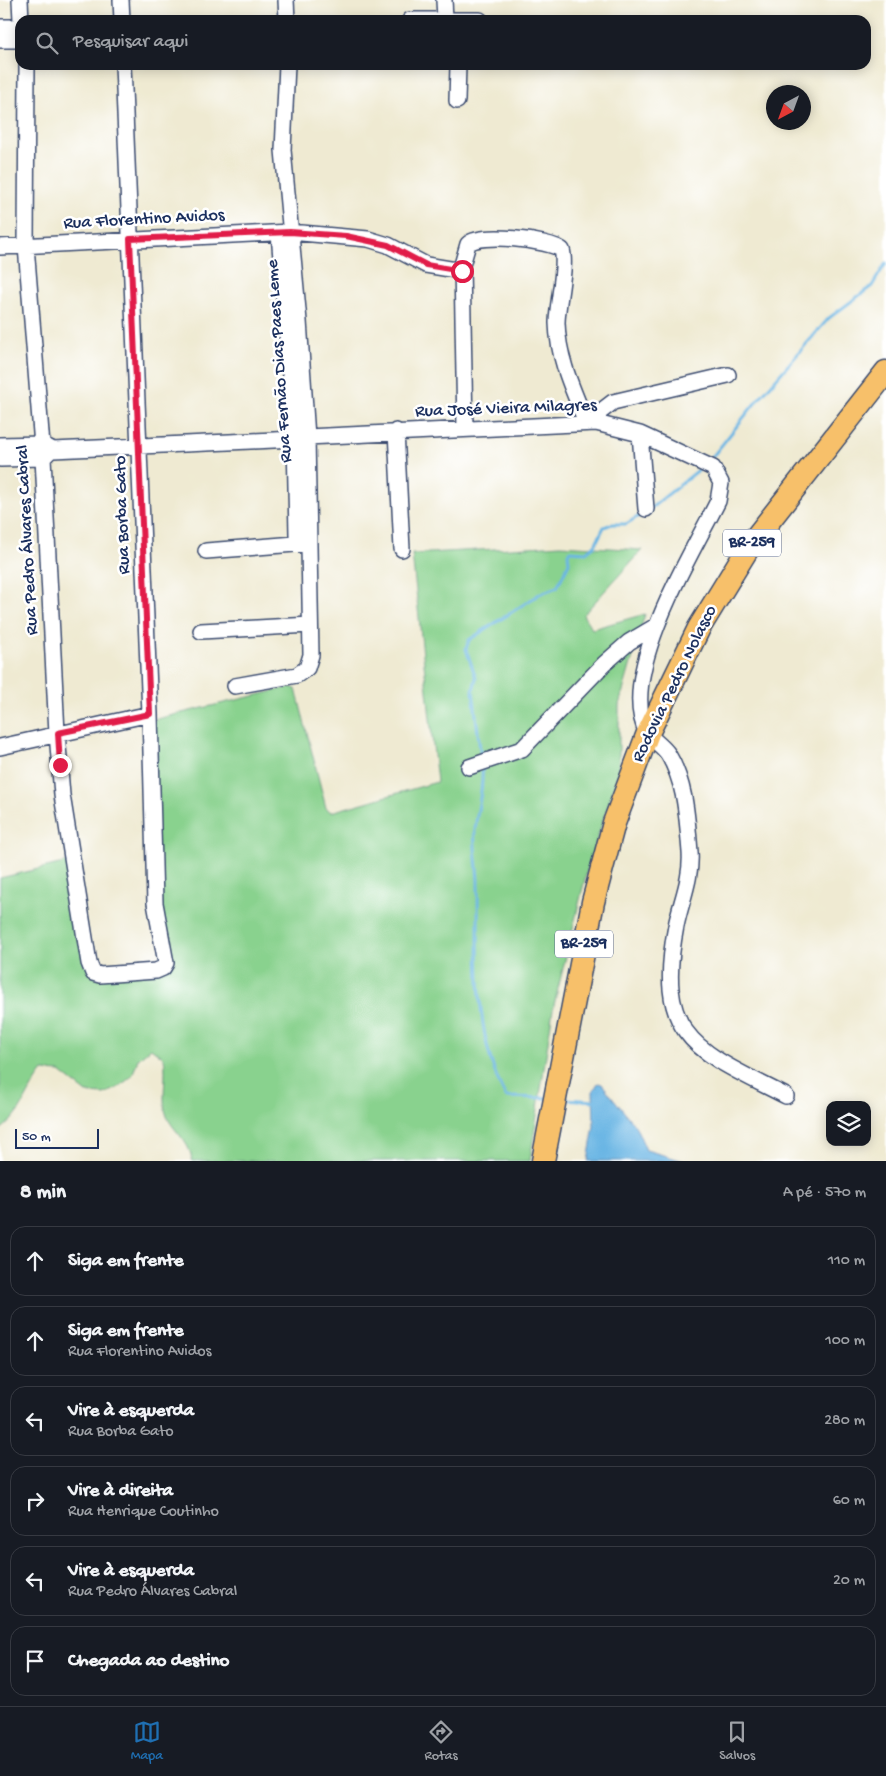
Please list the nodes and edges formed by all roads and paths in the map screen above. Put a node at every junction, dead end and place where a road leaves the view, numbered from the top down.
1 (20, 0) edge
2 (121, 0) edge
3 (286, 0) edge
4 (444, 0) edge
5 (21, 15) edge
6 (122, 15) edge
7 (287, 15) edge
8 (453, 15) edge
9 (0, 27) edge
10 (15, 27) edge
11 (0, 40) edge
12 (15, 40) edge
13 (26, 70) edge
14 (123, 70) edge
15 (286, 70) edge
16 (458, 70) edge
17 (457, 102) dead end
18 (284, 232) junction
19 (130, 239) junction
20 (26, 246) junction
21 (0, 247) edge
22 (462, 271) junction
23 (886, 372) edge
24 (728, 375) dead end
25 (591, 423) junction
26 (465, 429) junction
27 (396, 431) junction
28 (640, 434) junction
29 (301, 438) junction
30 (0, 445) edge
31 (139, 445) junction
32 (46, 451) junction
33 (0, 459) edge
34 (646, 509) dead end
35 (302, 543) junction
36 (402, 549) dead end
37 (206, 551) dead end
38 (310, 625) junction
39 (656, 626) junction
40 (201, 631) dead end
41 (235, 686) dead end
42 (150, 714) junction
43 (58, 733) junction
44 (648, 733) junction
45 (0, 747) edge
46 (469, 767) dead end
47 (166, 963) joint
48 (786, 1096) dead end
49 (543, 1161) edge

1 - 5 street
2 - 6 street
3 - 7 street
4 - 8 street
9 - 10 street
11 - 12 street
13 - 20 street, Rua Pedro Álvares Cabral
14 - 19 street, Rua Borba Gato
15 - 18 street, Rua Fernão Dias Paes Leme
16 - 17 street
18 - 19 street, Rua Florentino Avidos
18 - 22 street, Rua Florentino Avidos
18 - 29 street, Rua Fernão Dias Paes Leme
19 - 20 street, Rua Florentino Avidos
19 - 31 street, Rua Borba Gato
20 - 21 street, Rua Florentino Avidos
20 - 32 street, Rua Pedro Álvares Cabral
22 - 25 street
22 - 26 street
23 - 44 highway, Rodovia Pedro Nolasco / BR-259
24 - 25 street
25 - 26 street, Rua José Vieira Milagres
25 - 28 street, Rua José Vieira Milagres
26 - 27 street, Rua José Vieira Milagres
27 - 29 street, Rua José Vieira Milagres
27 - 36 street
28 - 34 street
28 - 39 street, Rua José Vieira Milagres
29 - 31 street, Rua José Vieira Milagres
29 - 35 street, Rua Fernão Dias Paes Leme
30 - 32 street, Rua José Vieira Milagres
31 - 32 street, Rua José Vieira Milagres
31 - 42 street, Rua Borba Gato
32 - 33 street
32 - 43 street, Rua Pedro Álvares Cabral
35 - 37 street
35 - 38 street, Rua Fernão Dias Paes Leme
38 - 40 street
38 - 41 street, Rua Fernão Dias Paes Leme
39 - 44 street, Rua José Vieira Milagres
39 - 46 street
42 - 43 street
42 - 47 street, Rua Borba Gato
43 - 45 street
43 - 47 street, Rua Pedro Álvares Cabral
44 - 48 street
44 - 49 highway, Rodovia Pedro Nolasco / BR-259

